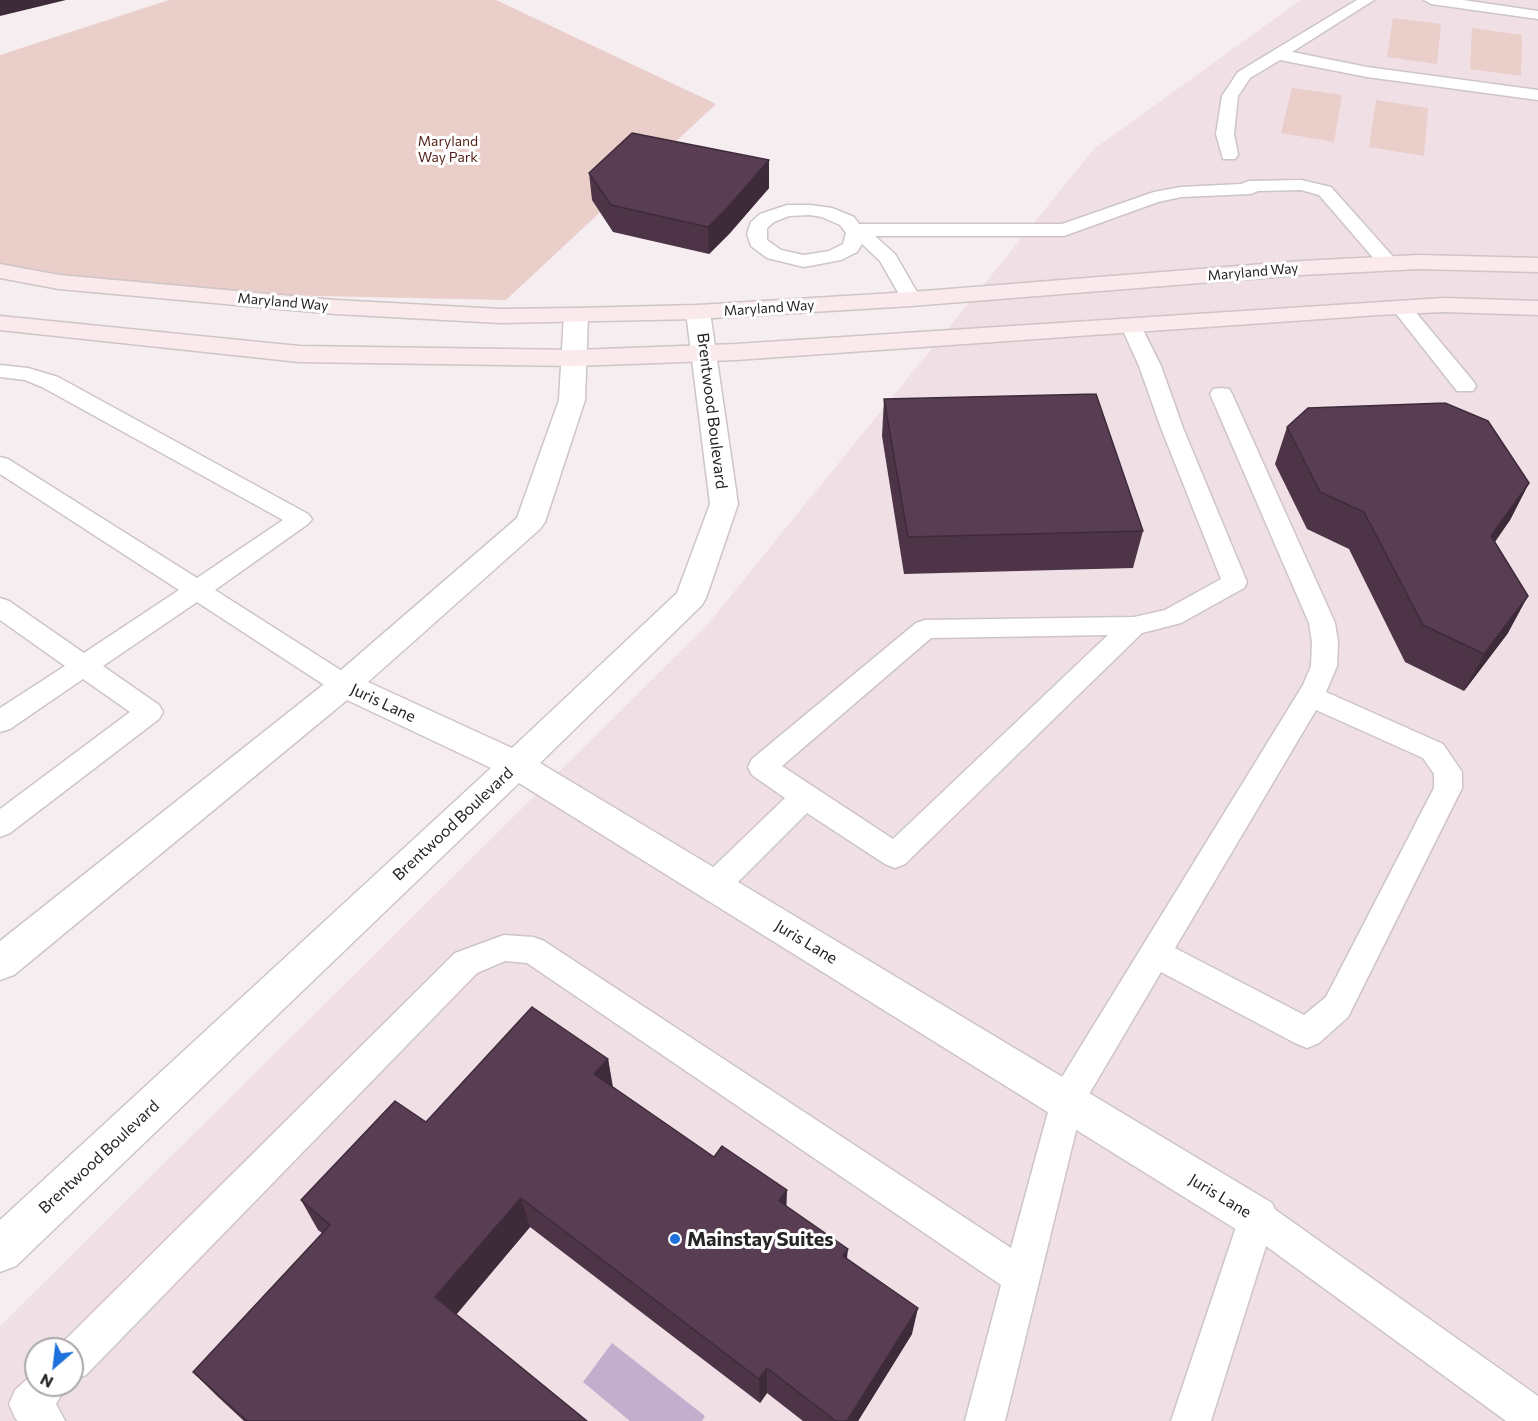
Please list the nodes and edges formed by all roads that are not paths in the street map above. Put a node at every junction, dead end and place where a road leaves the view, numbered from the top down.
1 (1367, 0) edge
2 (1431, 0) edge
3 (1538, 15) edge
4 (1276, 54) junction
5 (1538, 95) edge
6 (1229, 155) dead end
7 (854, 230) junction
8 (1389, 264) junction
9 (1353, 265) junction
10 (1538, 265) edge
11 (0, 271) edge
12 (911, 299) junction
13 (1390, 308) junction
14 (1538, 308) edge
15 (698, 312) junction
16 (576, 315) junction
17 (0, 323) edge
18 (1131, 326) junction
19 (705, 354) junction
20 (575, 358) junction
21 (0, 370) edge
22 (1465, 386) dead end
23 (1221, 394) dead end
24 (0, 465) edge
25 (197, 590) junction
26 (4, 616) edge
27 (1134, 626) junction
28 (82, 665) junction
29 (344, 685) junction
30 (1310, 696) junction
31 (0, 722) edge
32 (516, 765) junction
33 (805, 797) junction
34 (0, 825) edge
35 (714, 886) junction
36 (1155, 953) junction
37 (0, 963) edge
38 (1066, 1101) junction
39 (1257, 1218) junction
40 (0, 1250) edge
41 (1020, 1276) junction
42 (84, 1349) edge
43 (36, 1397) edge
44 (1538, 1420) edge
45 (45, 1421) edge
46 (985, 1421) edge
47 (1191, 1421) edge

1 - 4 lane
2 - 3 lane
4 - 5 lane
4 - 6 lane
7 - 7 lane
7 - 8 lane
7 - 12 lane
8 - 9 main road, Maryland Way
8 - 10 main road, Maryland Way
9 - 12 main road, Maryland Way
9 - 13 main road
11 - 16 main road, Maryland Way
12 - 15 main road, Maryland Way
13 - 14 main road
13 - 18 main road
13 - 22 lane
15 - 16 main road, Maryland Way
15 - 19 street, Brentwood Boulevard
16 - 20 street
17 - 20 main road
18 - 19 main road
18 - 27 lane
19 - 20 main road
19 - 32 street, Brentwood Boulevard
20 - 29 street
21 - 25 lane
23 - 30 lane
24 - 25 lane
25 - 28 lane
25 - 29 lane
26 - 28 lane
27 - 33 lane
27 - 33 lane
28 - 31 lane
28 - 34 lane
29 - 32 street, Juris Lane
29 - 37 street
30 - 36 lane
30 - 36 lane
32 - 35 street, Juris Lane
32 - 40 street, Brentwood Boulevard
33 - 35 lane
35 - 38 street, Juris Lane
36 - 38 lane
38 - 39 street, Juris Lane
38 - 41 lane
39 - 44 lane
39 - 47 lane
41 - 42 lane
41 - 46 lane
43 - 45 lane

